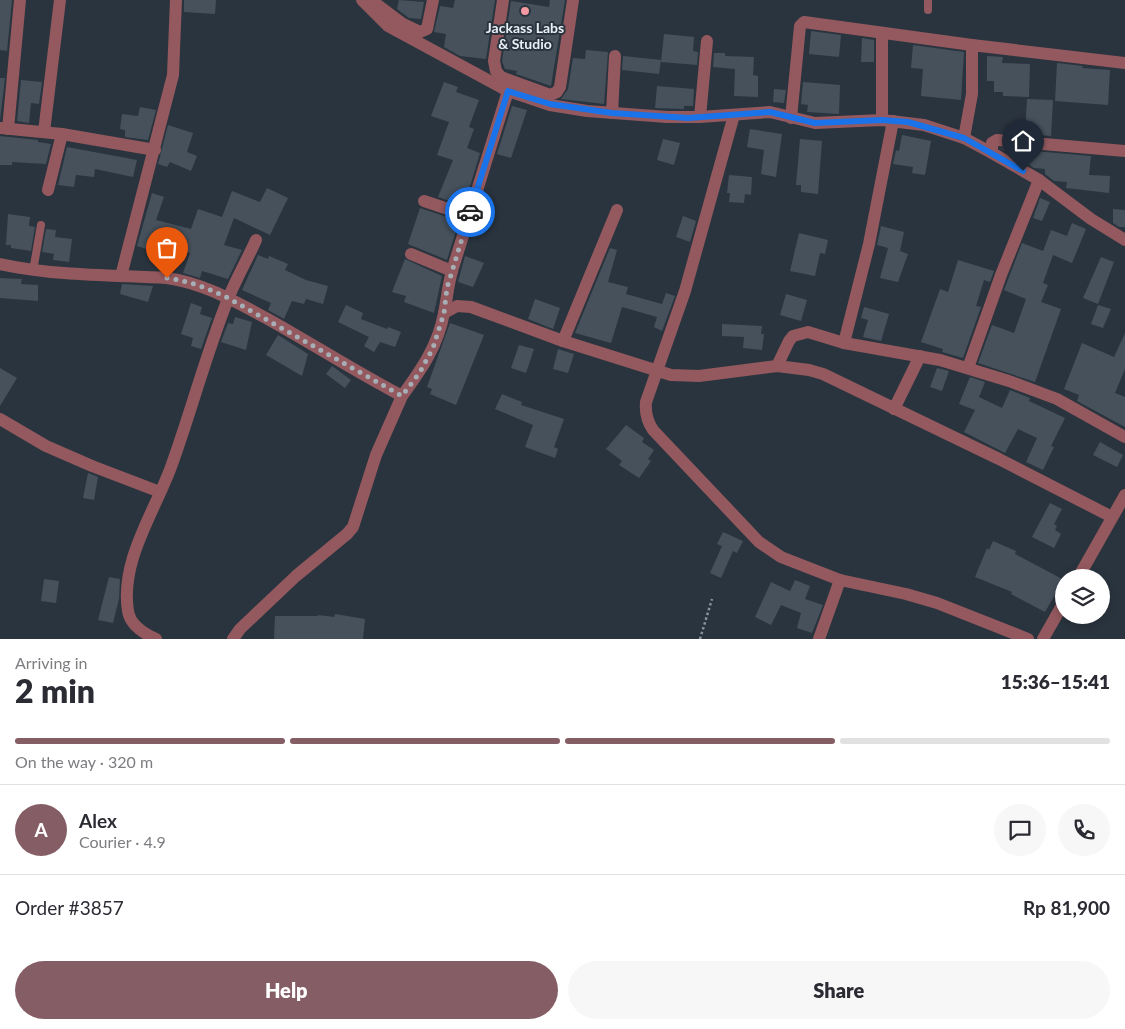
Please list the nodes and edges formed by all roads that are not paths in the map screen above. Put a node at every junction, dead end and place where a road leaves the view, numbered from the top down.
1 (20, 0) edge
2 (60, 0) edge
3 (176, 0) edge
4 (362, 0) edge
5 (371, 0) edge
6 (433, 0) edge
7 (503, 0) edge
8 (573, 0) edge
9 (928, 0) edge
10 (928, 10) dead end
11 (882, 33) junction
12 (708, 41) dead end
13 (972, 45) junction
14 (615, 56) dead end
15 (1125, 63) edge
16 (508, 91) junction
17 (612, 113) junction
18 (734, 115) junction
19 (700, 117) junction
20 (792, 118) junction
21 (888, 120) junction
22 (4, 128) edge
23 (44, 132) junction
24 (62, 134) junction
25 (964, 138) junction
26 (155, 150) junction
27 (1125, 151) edge
28 (992, 153) junction
29 (1039, 180) junction
30 (48, 190) dead end
31 (424, 201) dead end
32 (617, 210) dead end
33 (469, 216) junction
34 (41, 225) dead end
35 (256, 240) dead end
36 (1125, 240) edge
37 (411, 254) dead end
38 (0, 264) edge
39 (33, 270) junction
40 (452, 271) junction
41 (121, 276) junction
42 (228, 298) junction
43 (444, 313) junction
44 (563, 341) junction
45 (844, 342) junction
46 (920, 356) junction
47 (777, 366) junction
48 (968, 368) junction
49 (657, 372) junction
50 (402, 396) junction
51 (894, 408) junction
52 (0, 419) edge
53 (1125, 437) edge
54 (160, 492) junction
55 (1124, 501) edge
56 (1112, 517) junction
57 (1083, 569) edge
58 (840, 580) junction
59 (1055, 617) edge
60 (156, 639) edge
61 (233, 639) edge
62 (818, 639) edge
63 (1028, 639) edge
64 (1042, 639) edge

1 - 22 street
2 - 23 street
3 - 26 street
4 - 16 street
5 - 6 street
7 - 8 street
9 - 10 lane
11 - 13 street
11 - 20 street
11 - 21 street
12 - 19 street
13 - 15 street
13 - 25 street
14 - 17 street
16 - 17 street
16 - 33 street
17 - 19 street
18 - 19 street
18 - 20 street
18 - 49 street
20 - 21 street
21 - 25 street
21 - 45 street
22 - 23 street
23 - 24 street
24 - 26 street
24 - 30 street
25 - 28 street
26 - 41 street
27 - 28 street
28 - 29 street
29 - 36 street
29 - 48 street
31 - 33 street
32 - 44 street
33 - 40 street
34 - 39 lane
35 - 42 street
37 - 40 street
38 - 39 street
39 - 41 street
40 - 43 street
41 - 42 street
42 - 50 street
42 - 54 street
43 - 44 street
43 - 50 street
44 - 49 street
45 - 46 street
45 - 47 street
46 - 48 street
46 - 51 street
47 - 49 street
47 - 51 street
48 - 53 street
49 - 58 street
50 - 61 street
51 - 56 street
52 - 54 street
54 - 60 street
55 - 56 street
56 - 57 street
58 - 62 street
58 - 63 street
59 - 64 street

